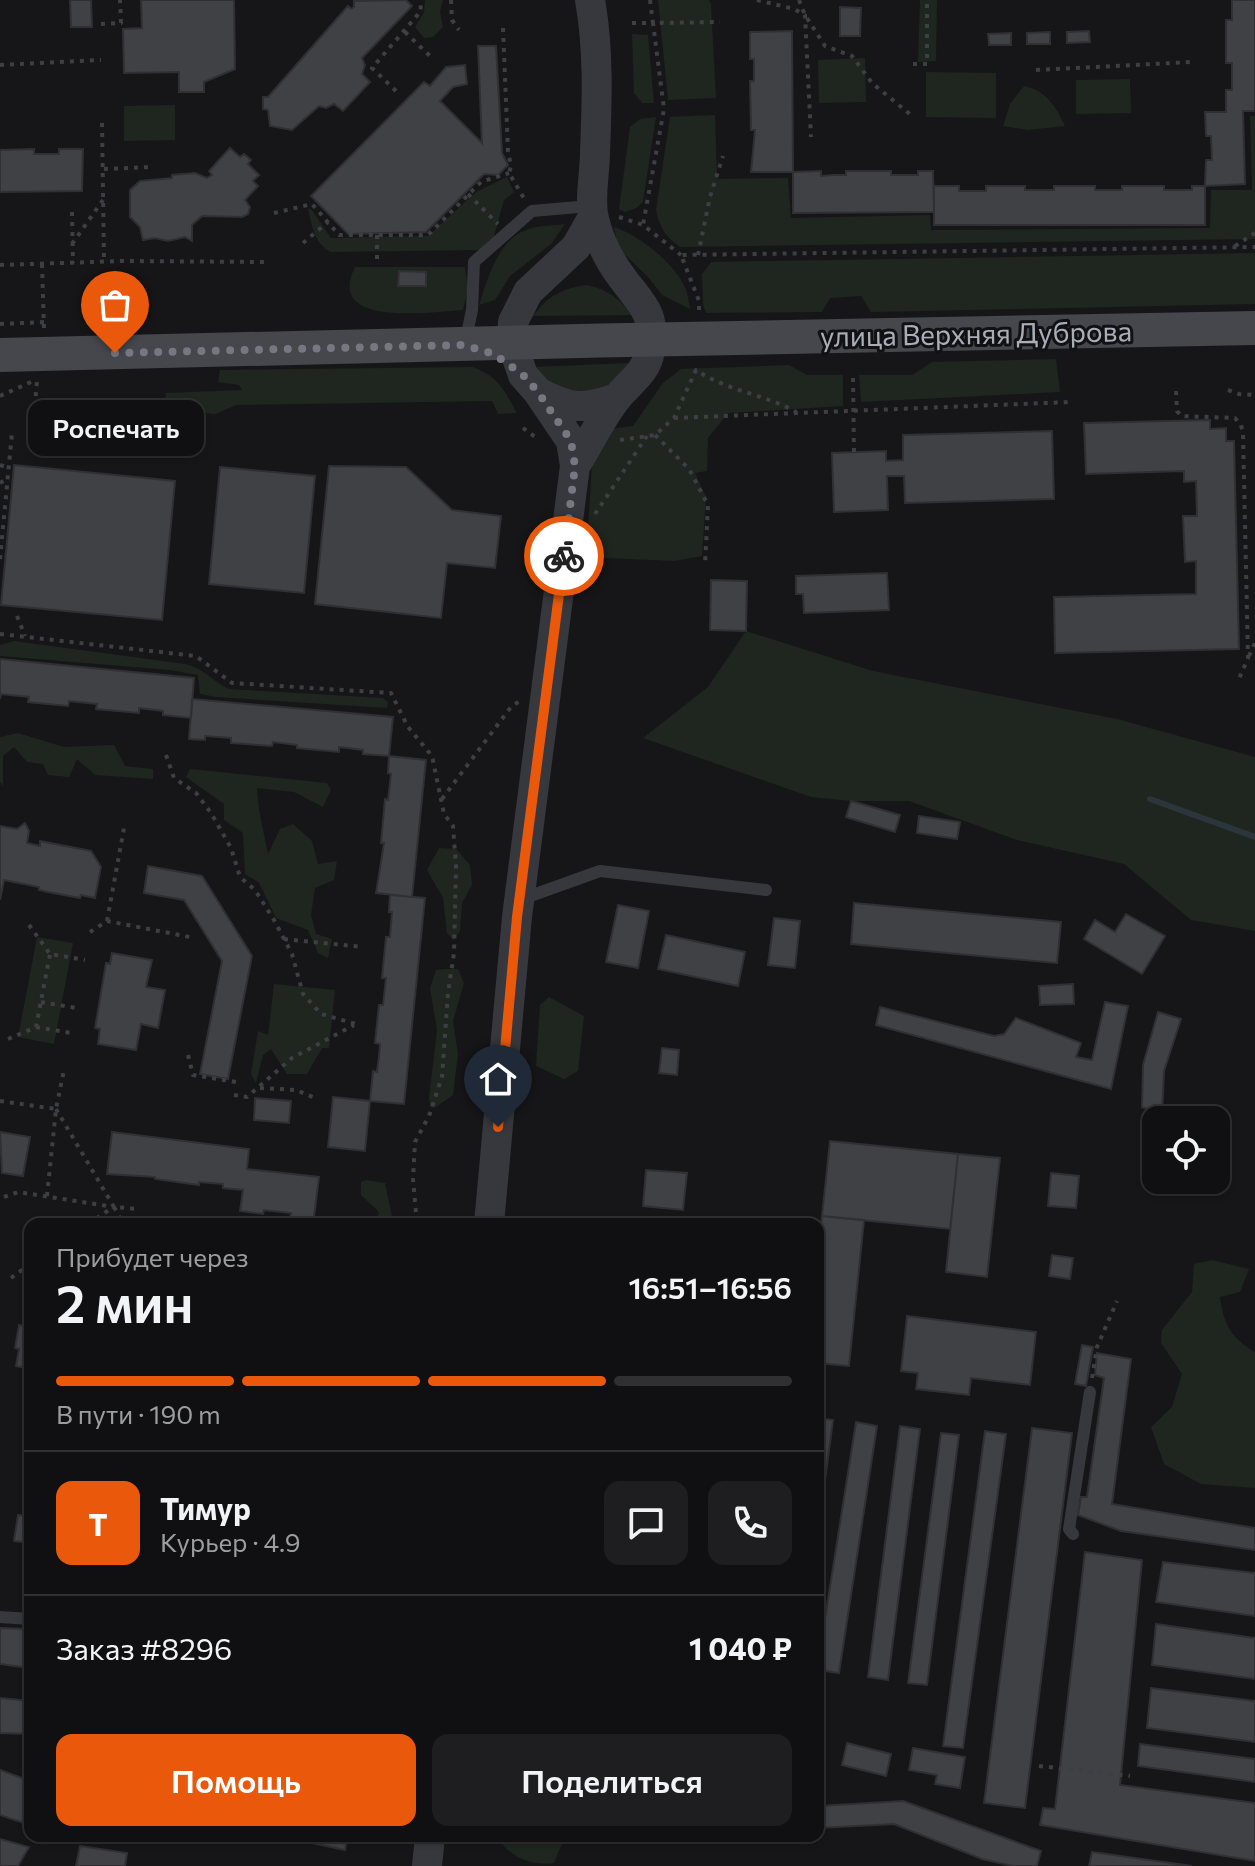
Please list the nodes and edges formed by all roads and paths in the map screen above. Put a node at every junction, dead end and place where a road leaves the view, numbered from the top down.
1 (120, 0) edge
2 (420, 0) edge
3 (451, 0) edge
4 (590, 0) edge
5 (650, 0) edge
6 (757, 0) edge
7 (799, 0) edge
8 (927, 0) edge
9 (805, 15) junction
10 (720, 22) dead end
11 (632, 23) dead end
12 (653, 23) junction
13 (101, 24) dead end
14 (503, 28) dead end
15 (459, 30) dead end
16 (405, 32) junction
17 (431, 57) dead end
18 (101, 60) dead end
19 (1192, 62) dead end
20 (913, 64) dead end
21 (0, 65) edge
22 (1036, 70) dead end
23 (396, 91) dead end
24 (911, 115) dead end
25 (102, 123) dead end
26 (811, 137) dead end
27 (723, 156) dead end
28 (151, 167) dead end
29 (104, 169) junction
30 (509, 173) junction
31 (518, 188) dead end
32 (468, 194) junction
33 (104, 199) junction
34 (593, 211) junction
35 (72, 212) dead end
36 (274, 213) dead end
37 (328, 222) junction
38 (643, 225) junction
39 (1255, 233) edge
40 (508, 234) junction
41 (377, 235) junction
42 (303, 243) dead end
43 (72, 244) junction
44 (1255, 247) edge
45 (1233, 248) junction
46 (681, 255) junction
47 (698, 255) junction
48 (104, 261) junction
49 (377, 261) dead end
50 (266, 262) dead end
51 (73, 263) junction
52 (42, 264) junction
53 (0, 265) edge
54 (536, 285) junction
55 (631, 288) junction
56 (698, 323) junction
57 (0, 324) edge
58 (1255, 328) edge
59 (652, 338) junction
60 (512, 343) junction
61 (464, 345) junction
62 (0, 355) edge
63 (853, 378) dead end
64 (530, 384) junction
65 (627, 388) junction
66 (1228, 390) dead end
67 (1176, 391) dead end
68 (1255, 395) edge
69 (0, 396) edge
70 (1071, 402) dead end
71 (853, 411) junction
72 (798, 413) junction
73 (674, 418) junction
74 (33, 426) dead end
75 (523, 428) dead end
76 (12, 433) dead end
77 (655, 435) junction
78 (647, 436) junction
79 (616, 441) dead end
80 (545, 445) dead end
81 (854, 452) dead end
82 (0, 465) edge
83 (575, 466) junction
84 (9, 468) junction
85 (8, 478) junction
86 (0, 483) edge
87 (596, 499) dead end
88 (595, 514) junction
89 (592, 526) dead end
90 (0, 557) edge
91 (705, 565) dead end
92 (17, 616) dead end
93 (0, 634) edge
94 (25, 637) junction
95 (1255, 643) edge
96 (1248, 658) junction
97 (548, 679) junction
98 (1238, 681) dead end
99 (166, 755) dead end
100 (441, 799) junction
101 (124, 828) dead end
102 (766, 890) dead end
103 (519, 900) junction
104 (107, 921) junction
105 (29, 925) dead end
106 (90, 932) dead end
107 (190, 937) dead end
108 (284, 939) junction
109 (363, 947) dead end
110 (50, 954) junction
111 (85, 960) dead end
112 (41, 1002) junction
113 (76, 1008) dead end
114 (36, 1027) junction
115 (71, 1033) dead end
116 (8, 1039) dead end
117 (188, 1055) dead end
118 (64, 1070) dead end
119 (236, 1082) dead end
120 (260, 1088) junction
121 (234, 1095) dead end
122 (315, 1098) dead end
123 (0, 1101) edge
124 (56, 1109) junction
125 (47, 1196) junction
126 (4, 1197) dead end
127 (114, 1207) junction
128 (138, 1209) dead end
129 (97, 1218) edge
130 (120, 1218) edge
131 (416, 1218) edge
132 (490, 1218) edge
133 (24, 1268) edge
134 (11, 1278) dead end
135 (1117, 1301) dead end
136 (1090, 1392) joint
137 (1073, 1534) dead end
138 (0, 1617) edge
139 (24, 1619) edge
140 (1039, 1766) dead end
141 (1130, 1776) dead end
142 (429, 1842) edge
143 (427, 1866) edge

1 - 13 path
2 - 16 path
3 - 15 path
4 - 34 street
5 - 12 path
6 - 9 path
7 - 9 path
8 - 20 path
9 - 24 path
9 - 26 path
10 - 12 path
11 - 12 path
12 - 38 path
14 - 30 path
16 - 17 path
16 - 23 path
18 - 21 path
19 - 22 path
25 - 29 path
27 - 47 path
28 - 29 path
29 - 33 path
30 - 31 path
30 - 32 path
32 - 40 path
32 - 41 path
33 - 43 path
33 - 48 path
34 - 38 path
34 - 40 lane
34 - 54 street
34 - 55 street
35 - 43 path
36 - 37 path
37 - 41 path
37 - 42 path
38 - 46 path
39 - 45 path
40 - 61 lane
41 - 49 path
43 - 51 path
44 - 45 path
45 - 47 path
46 - 47 path
46 - 56 path
48 - 50 path
48 - 51 path
51 - 52 path
52 - 53 path
52 - 57 path
54 - 55 street, улица Верхняя Дуброва
54 - 60 street
54 - 61 street, улица Верхняя Дуброва
55 - 56 street, улица Верхняя Дуброва
55 - 59 street
56 - 58 main road, улица Верхняя Дуброва
56 - 59 main road, улица Верхняя Дуброва
56 - 65 street, улица Верхняя Дуброва
59 - 60 main road, улица Верхняя Дуброва
59 - 65 street
60 - 61 main road, улица Верхняя Дуброва
60 - 64 street
61 - 62 main road, улица Верхняя Дуброва
61 - 64 street, улица Верхняя Дуброва
63 - 71 path
64 - 65 street, улица Верхняя Дуброва
64 - 83 street
65 - 83 street
66 - 68 path
67 - 96 path
69 - 74 path
70 - 71 path
71 - 72 path
71 - 81 path
72 - 73 path
72 - 73 path
73 - 77 path
75 - 80 path
76 - 84 path
77 - 78 path
77 - 91 path
78 - 79 path
78 - 88 path
82 - 84 path
83 - 97 street
84 - 85 path
85 - 86 path
85 - 90 path
87 - 88 path
88 - 89 path
92 - 94 path
93 - 94 path
94 - 100 path
95 - 96 path
96 - 98 path
97 - 100 path
97 - 103 street
99 - 108 path
100 - 131 path
101 - 104 path
102 - 103 lane
103 - 132 street
104 - 106 path
104 - 107 path
105 - 110 path
108 - 109 path
108 - 120 path
110 - 111 path
110 - 112 path
112 - 113 path
112 - 114 path
114 - 115 path
114 - 116 path
117 - 119 path
118 - 124 path
120 - 121 path
120 - 122 path
123 - 124 path
124 - 125 path
124 - 127 path
125 - 126 path
125 - 127 path
127 - 128 path
127 - 129 path
127 - 130 path
133 - 134 path
135 - 136 path
136 - 137 lane
138 - 139 lane
140 - 141 path
142 - 143 street

